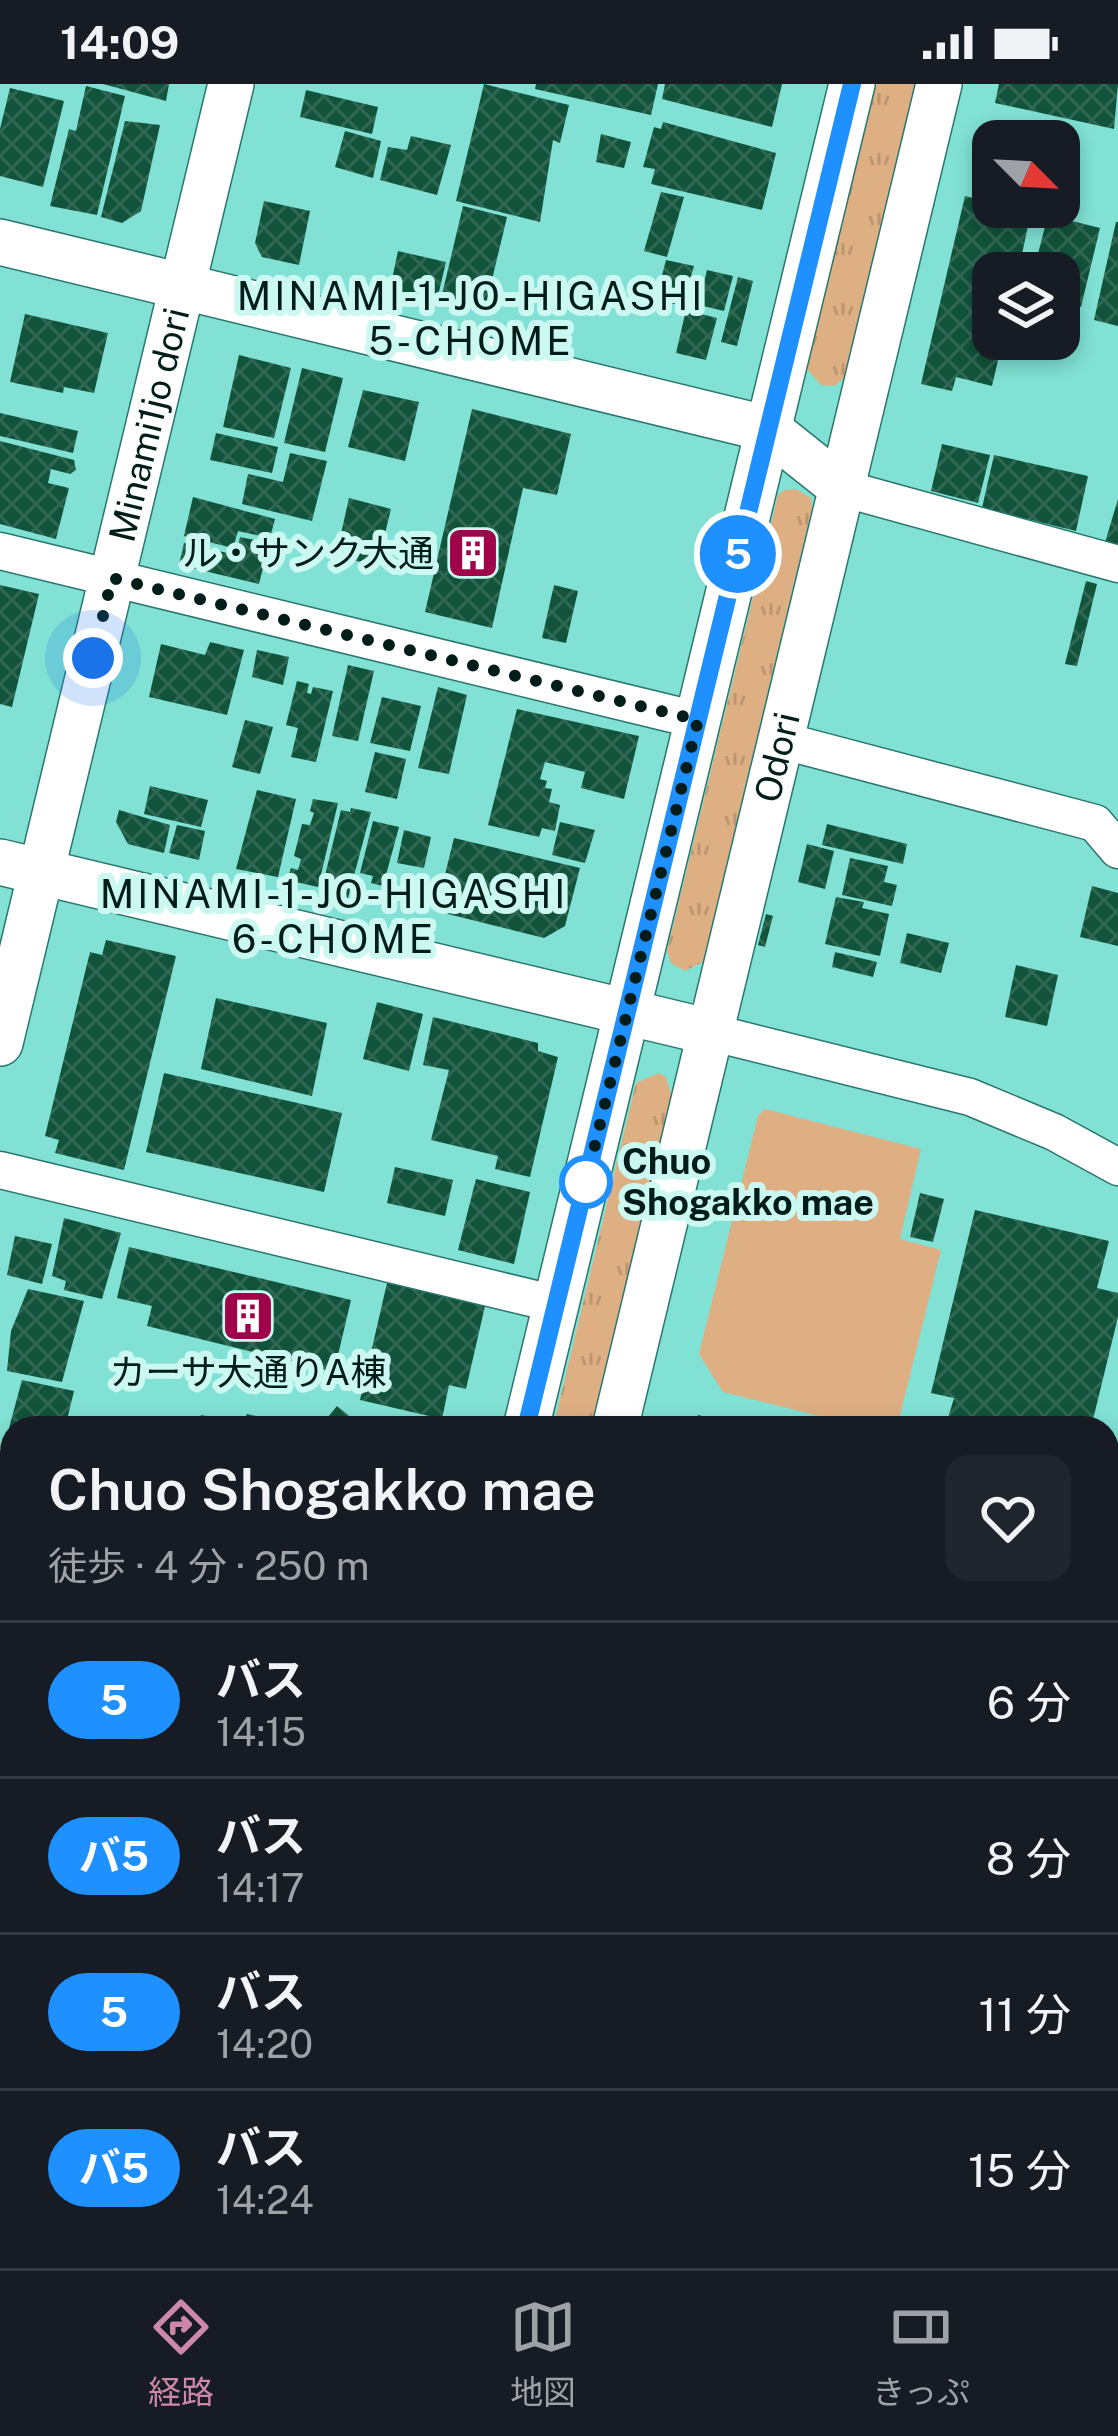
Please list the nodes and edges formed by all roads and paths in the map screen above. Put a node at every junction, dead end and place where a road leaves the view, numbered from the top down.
1 (231, 84) edge
2 (852, 84) edge
3 (939, 84) edge
4 (0, 242) edge
5 (181, 286) junction
6 (768, 429) junction
7 (842, 488) junction
8 (0, 551) edge
9 (1118, 564) edge
10 (112, 578) junction
11 (698, 720) junction
12 (780, 740) junction
13 (1118, 850) edge
14 (21, 867) edge
15 (628, 1012) junction
16 (710, 1032) junction
17 (0, 1043) edge
18 (1118, 1167) edge
19 (0, 1170) edge
20 (556, 1304) junction
21 (529, 1416) edge
22 (618, 1416) edge

1 - 5 street, Minami1jo dori
2 - 6 street
3 - 7 street, Odori
4 - 5 street
5 - 6 street
5 - 10 street, Minami1jo dori
6 - 7 street
6 - 11 street
7 - 9 street
7 - 12 street, Odori
8 - 10 street
10 - 11 street
10 - 14 street, Minami1jo dori
11 - 15 street
12 - 13 street
12 - 16 street, Odori
14 - 15 street
14 - 17 street, Minami1jo dori
15 - 16 street
15 - 20 street
16 - 18 street
16 - 22 street, Odori
19 - 20 street
20 - 21 street

